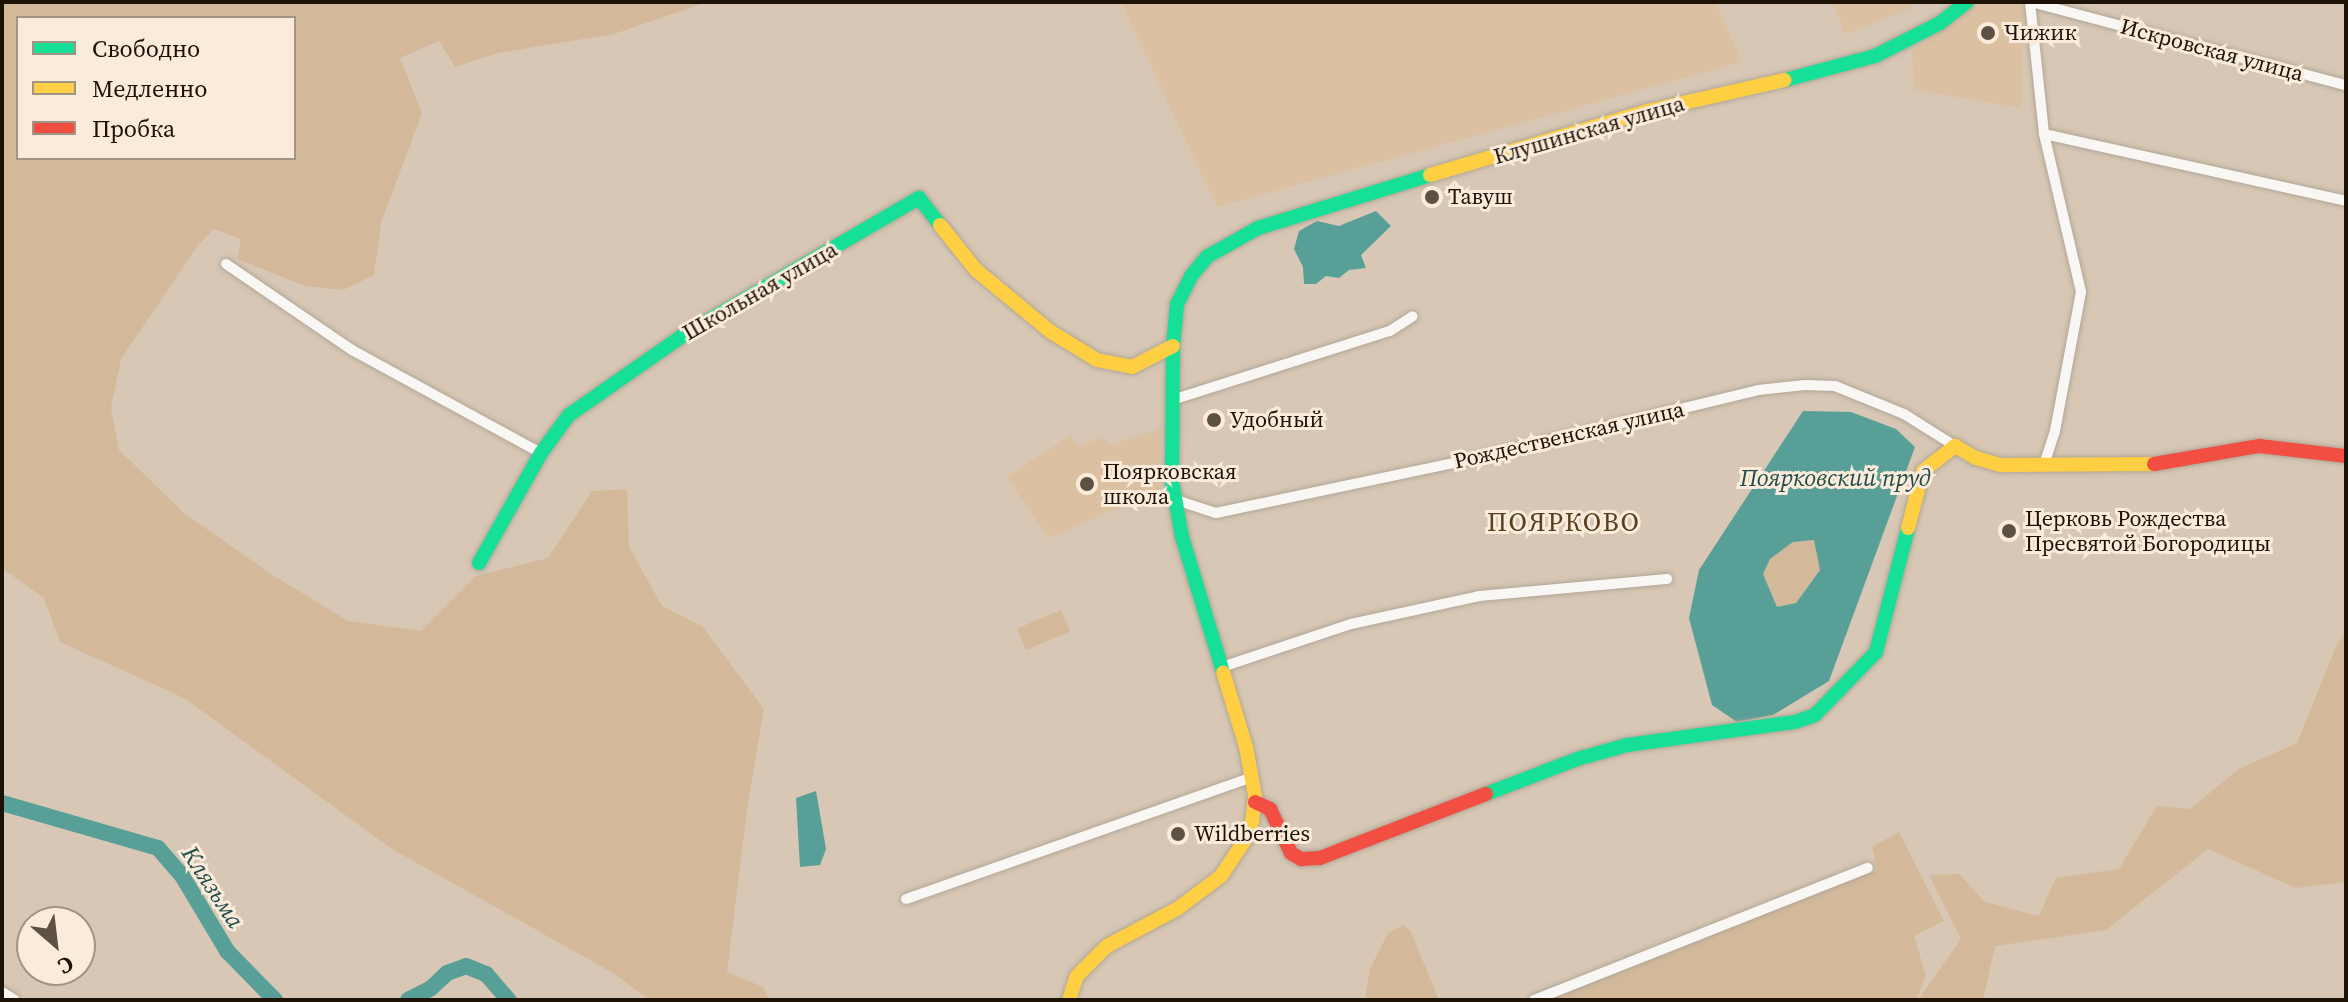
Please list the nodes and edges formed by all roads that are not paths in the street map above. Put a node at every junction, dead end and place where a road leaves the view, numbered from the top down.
1 (1967, 2) edge
2 (2030, 2) edge
3 (2346, 85) edge
4 (2044, 134) junction
5 (2346, 201) edge
6 (226, 264) dead end
7 (1413, 316) dead end
8 (1173, 346) junction
9 (1172, 400) junction
10 (1955, 446) junction
11 (541, 453) junction
12 (2346, 456) edge
13 (2044, 464) junction
14 (1173, 499) junction
15 (479, 563) dead end
16 (1667, 579) dead end
17 (1222, 667) junction
18 (1253, 777) junction
19 (1255, 802) junction
20 (1868, 868) dead end
21 (906, 899) dead end
22 (2, 992) edge
23 (15, 1000) edge
24 (1069, 1000) edge
25 (1534, 1000) edge

1 - 8 street, Клушинская улица
2 - 3 street, Искровская улица
2 - 4 street
4 - 5 street
4 - 13 street
6 - 11 street
7 - 9 street
8 - 9 street
8 - 11 street, Школьная улица
9 - 14 street
10 - 13 street
10 - 14 street, Рождественская улица
10 - 19 street
11 - 15 street, Школьная улица
12 - 13 street
14 - 17 street
16 - 17 street
17 - 18 street
18 - 19 street
18 - 21 street
19 - 24 street
20 - 25 street
22 - 23 street

